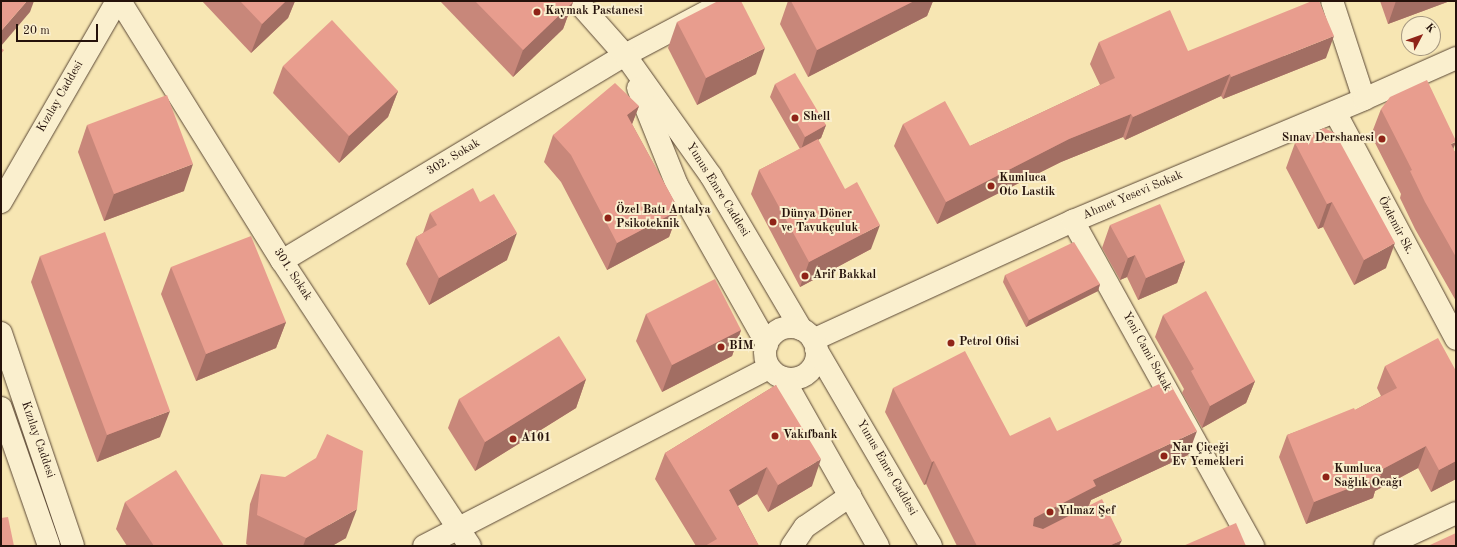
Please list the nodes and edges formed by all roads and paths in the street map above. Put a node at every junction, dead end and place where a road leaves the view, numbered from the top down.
1 (117, 1) edge
2 (120, 1) edge
3 (578, 1) edge
4 (727, 1) edge
5 (1332, 1) edge
6 (625, 55) junction
7 (1456, 58) edge
8 (1364, 99) junction
9 (1335, 112) junction
10 (2, 203) edge
11 (1073, 221) junction
12 (282, 261) junction
13 (1, 333) edge
14 (810, 340) junction
15 (1456, 340) edge
16 (767, 344) junction
17 (776, 373) junction
18 (1, 408) edge
19 (850, 496) junction
20 (1456, 513) edge
21 (458, 526) junction
22 (49, 546) edge
23 (73, 546) edge
24 (424, 546) edge
25 (470, 546) edge
26 (792, 546) edge
27 (878, 546) edge
28 (931, 546) edge
29 (1253, 546) edge
30 (1384, 546) edge

1 - 10 street, Kızılay Caddesi
2 - 12 street, 301. Sokak
3 - 6 street, Yunus Emre Caddesi
4 - 6 street, 302. Sokak
5 - 8 street
6 - 12 street, 302. Sokak
6 - 14 street, Yunus Emre Caddesi
6 - 16 street, Yunus Emre Caddesi
7 - 8 street, Ahmet Yesevi Sokak
8 - 9 street, Ahmet Yesevi Sokak
9 - 11 street, Ahmet Yesevi Sokak
9 - 15 street, Özdemir Sk.
11 - 14 street, Ahmet Yesevi Sokak
11 - 29 street, Yeni Cami Sokak
12 - 21 street, 301. Sokak
13 - 23 street, Kızılay Caddesi
14 - 16 street
14 - 17 street
14 - 28 street, Yunus Emre Caddesi
16 - 17 street
17 - 19 street
17 - 21 street
18 - 22 street, Kızılay Caddesi
19 - 26 street
19 - 27 street
20 - 30 street
21 - 24 street
21 - 25 street, 301. Sokak

